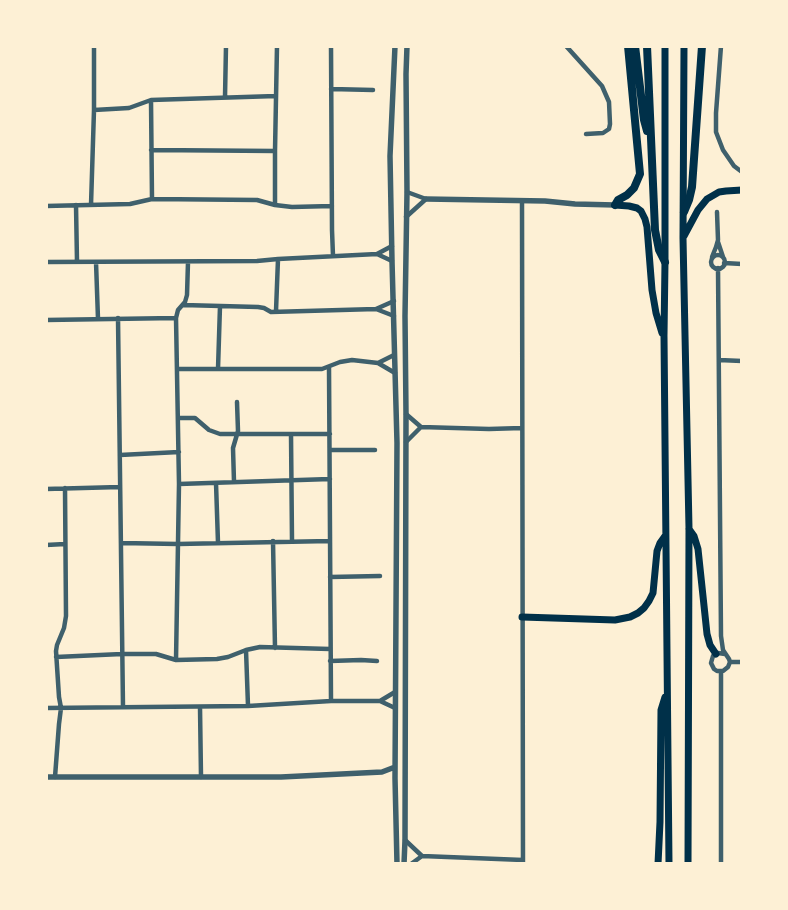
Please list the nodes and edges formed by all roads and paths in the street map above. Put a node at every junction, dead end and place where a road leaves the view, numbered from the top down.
1 (94, 46) edge
2 (226, 46) edge
3 (277, 46) edge
4 (331, 46) edge
5 (395, 46) edge
6 (566, 46) edge
7 (628, 46) edge
8 (635, 46) edge
9 (647, 46) edge
10 (665, 46) edge
11 (684, 46) edge
12 (702, 46) edge
13 (721, 46) edge
14 (406, 47) edge
15 (331, 89) junction
16 (373, 90) dead end
17 (276, 96) junction
18 (224, 97) junction
19 (151, 100) junction
20 (94, 110) junction
21 (586, 134) dead end
22 (651, 138) junction
23 (151, 150) junction
24 (275, 151) junction
25 (742, 172) edge
26 (742, 190) edge
27 (406, 192) junction
28 (152, 199) junction
29 (426, 199) junction
30 (522, 201) junction
31 (76, 205) junction
32 (91, 205) junction
33 (275, 205) junction
34 (615, 205) junction
35 (46, 206) edge
36 (332, 206) junction
37 (684, 212) junction
38 (717, 212) dead end
39 (406, 218) junction
40 (683, 238) junction
41 (718, 240) junction
42 (392, 246) junction
43 (377, 254) junction
44 (333, 256) junction
45 (712, 257) junction
46 (723, 257) junction
47 (278, 259) junction
48 (392, 261) junction
49 (46, 262) edge
50 (77, 262) junction
51 (96, 262) junction
52 (188, 262) junction
53 (665, 262) junction
54 (724, 263) junction
55 (742, 264) edge
56 (718, 268) junction
57 (394, 301) junction
58 (183, 305) junction
59 (220, 306) junction
60 (376, 309) junction
61 (276, 311) junction
62 (394, 316) junction
63 (118, 318) junction
64 (176, 318) junction
65 (98, 319) junction
66 (46, 320) edge
67 (664, 336) junction
68 (394, 355) junction
69 (719, 360) junction
70 (742, 361) edge
71 (378, 363) junction
72 (329, 367) junction
73 (177, 369) junction
74 (218, 369) junction
75 (394, 372) junction
76 (237, 402) dead end
77 (406, 414) junction
78 (178, 418) junction
79 (421, 427) junction
80 (522, 428) junction
81 (237, 434) junction
82 (291, 434) junction
83 (330, 434) junction
84 (406, 443) junction
85 (330, 450) junction
86 (375, 450) dead end
87 (179, 452) junction
88 (120, 455) junction
89 (292, 480) junction
90 (330, 480) junction
91 (234, 482) junction
92 (216, 483) junction
93 (179, 484) junction
94 (120, 487) junction
95 (65, 488) junction
96 (46, 489) edge
97 (688, 528) junction
98 (666, 535) junction
99 (330, 540) junction
100 (273, 541) junction
101 (292, 541) junction
102 (121, 543) junction
103 (218, 543) junction
104 (65, 544) junction
105 (178, 544) junction
106 (46, 545) edge
107 (380, 576) dead end
108 (330, 577) junction
109 (522, 617) junction
110 (275, 648) junction
111 (330, 649) junction
112 (246, 650) junction
113 (122, 654) junction
114 (716, 654) junction
115 (726, 654) junction
116 (56, 657) junction
117 (176, 660) junction
118 (330, 661) junction
119 (377, 661) dead end
120 (730, 662) junction
121 (742, 662) edge
122 (721, 671) junction
123 (395, 692) junction
124 (666, 694) junction
125 (331, 701) junction
126 (380, 701) junction
127 (248, 706) junction
128 (123, 707) junction
129 (200, 707) junction
130 (46, 708) edge
131 (61, 708) junction
132 (395, 708) junction
133 (395, 767) junction
134 (382, 772) junction
135 (46, 777) edge
136 (55, 777) junction
137 (201, 777) junction
138 (395, 778) junction
139 (397, 840) junction
140 (406, 840) junction
141 (422, 856) junction
142 (523, 862) edge
143 (397, 864) edge
144 (403, 864) edge
145 (411, 864) edge
146 (658, 864) edge
147 (669, 864) edge
148 (688, 864) edge
149 (721, 864) edge

1 - 20 street
2 - 18 street
3 - 17 street
4 - 15 street
5 - 42 street
6 - 21 street
7 - 34 highway
8 - 22 highway
9 - 22 highway
10 - 53 highway
11 - 37 highway
12 - 37 highway
13 - 25 street
14 - 27 street
15 - 16 street
15 - 36 street
17 - 18 street
17 - 24 street
18 - 19 street
19 - 20 street
19 - 23 street
20 - 32 street
22 - 53 highway
23 - 24 street
23 - 28 street
24 - 33 street
26 - 40 highway
27 - 29 street
27 - 39 street
28 - 32 street
28 - 33 street
29 - 30 street
29 - 39 street
30 - 34 street
30 - 80 street
31 - 32 street
31 - 35 street
31 - 50 street
33 - 36 street
34 - 67 highway
36 - 44 street
37 - 40 highway
38 - 41 street
39 - 77 street
40 - 97 highway
41 - 45 street
41 - 46 street
42 - 43 street
42 - 48 street
43 - 44 street
43 - 48 street
44 - 47 street
45 - 46 street
45 - 56 street
46 - 54 street
47 - 52 street
47 - 61 street
48 - 57 street
49 - 50 street
50 - 51 street
51 - 52 street
51 - 65 street
52 - 58 street
53 - 67 highway
54 - 55 street
54 - 56 street
56 - 69 street
57 - 60 street
57 - 62 street
58 - 59 street
58 - 64 street
59 - 61 street
59 - 74 street
60 - 61 street
60 - 62 street
62 - 68 street
63 - 64 street
63 - 65 street
63 - 88 street
64 - 73 street
65 - 66 street
67 - 98 highway
68 - 71 street
68 - 75 street
69 - 70 street
69 - 115 street
71 - 72 street
71 - 75 street
72 - 74 street
72 - 83 street
73 - 74 street
73 - 78 street
75 - 123 street
76 - 81 street
77 - 79 street
77 - 84 street
78 - 81 street
78 - 87 street
79 - 80 street
79 - 84 street
80 - 109 street
81 - 82 street
81 - 91 street
82 - 83 street
82 - 89 street
83 - 85 street
84 - 140 street
85 - 86 street
85 - 90 street
87 - 88 street
87 - 93 street
88 - 94 street
89 - 90 street
89 - 91 street
89 - 101 street
90 - 99 street
91 - 92 street
92 - 93 street
92 - 103 street
93 - 105 street
94 - 95 street
94 - 102 street
95 - 96 street
95 - 104 street
97 - 114 highway
97 - 148 highway
98 - 109 highway
98 - 124 highway
99 - 101 street
99 - 108 street
100 - 101 street
100 - 103 street
100 - 110 street
102 - 105 street
102 - 113 street
103 - 105 street
104 - 106 street
104 - 116 street
105 - 117 street
107 - 108 street
108 - 111 street
109 - 142 street
110 - 111 street
110 - 112 street
111 - 118 street
112 - 117 street
112 - 127 street
113 - 116 street
113 - 117 street
113 - 128 street
114 - 115 street
114 - 122 street
115 - 120 street
116 - 131 street
118 - 119 street
118 - 125 street
120 - 121 street
120 - 122 street
122 - 149 street
123 - 126 street
123 - 132 street
124 - 146 highway
124 - 147 highway
125 - 126 street
125 - 127 street
126 - 132 street
127 - 129 street
128 - 129 street
128 - 131 street
129 - 137 street
130 - 131 street
131 - 136 street
132 - 133 street
133 - 134 street
133 - 138 street
134 - 137 street
134 - 138 street
135 - 136 street
136 - 137 street
138 - 139 street
139 - 143 street
139 - 144 street
140 - 141 street
140 - 144 street
141 - 142 street
141 - 145 street

